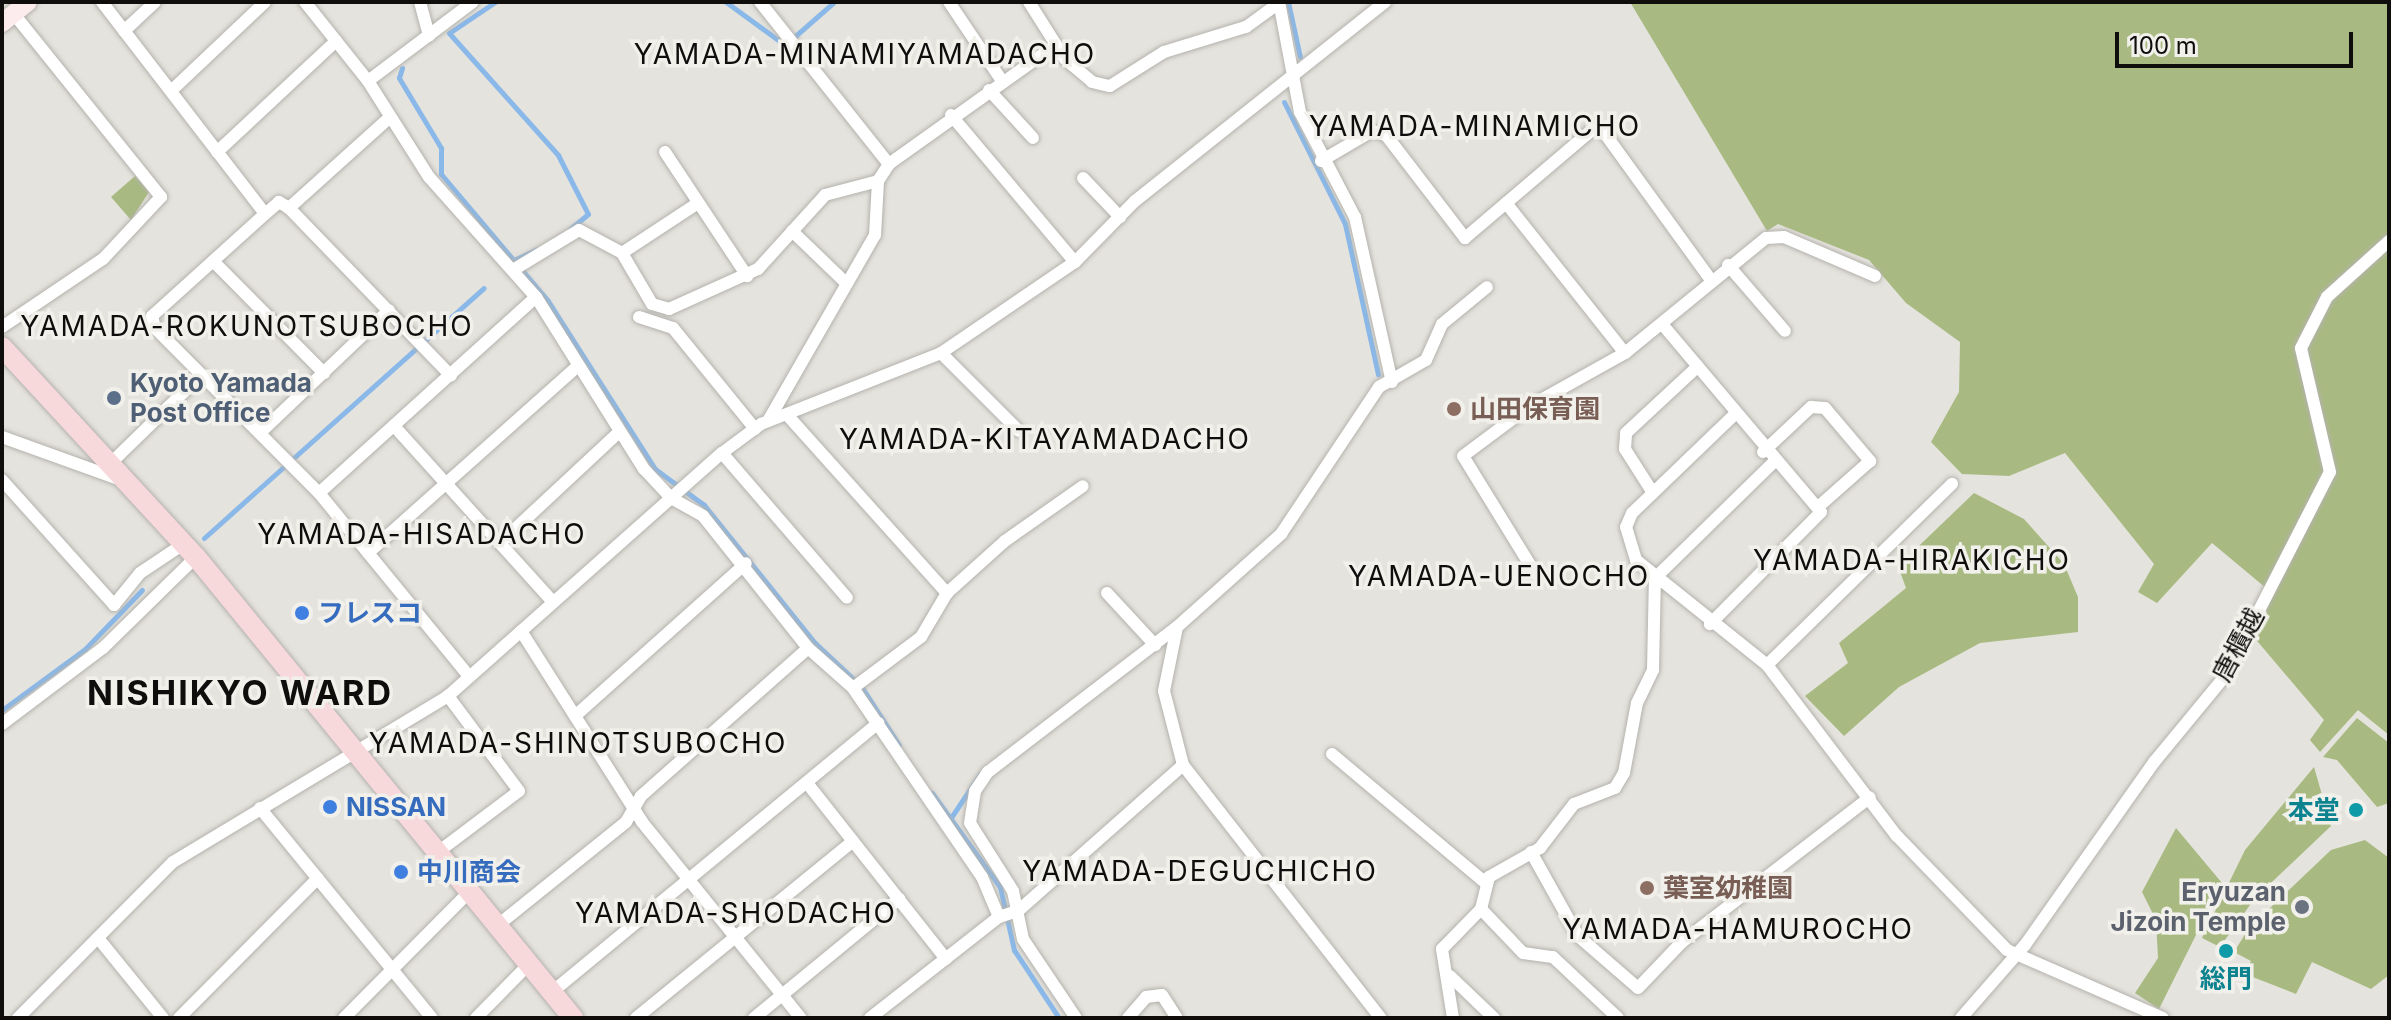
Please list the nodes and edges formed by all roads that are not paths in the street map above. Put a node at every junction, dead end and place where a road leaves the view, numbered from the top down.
1 (102, 2) edge
2 (155, 2) edge
3 (265, 2) edge
4 (305, 2) edge
5 (420, 2) edge
6 (473, 2) edge
7 (760, 2) edge
8 (949, 2) edge
9 (1029, 2) edge
10 (1279, 2) edge
11 (1385, 2) edge
12 (15, 13) edge
13 (124, 31) junction
14 (429, 36) junction
15 (336, 41) junction
16 (1056, 45) junction
17 (1290, 76) junction
18 (368, 81) junction
19 (1002, 81) junction
20 (989, 90) junction
21 (171, 91) junction
22 (951, 115) junction
23 (389, 118) junction
24 (1033, 138) dead end
25 (217, 152) junction
26 (665, 152) dead end
27 (1321, 161) junction
28 (889, 164) junction
29 (1083, 178) dead end
30 (878, 181) junction
31 (698, 203) junction
32 (1506, 203) junction
33 (289, 208) junction
34 (265, 214) junction
35 (1120, 217) junction
36 (792, 231) junction
37 (2389, 241) edge
38 (622, 253) junction
39 (213, 261) junction
40 (1075, 262) junction
41 (1728, 265) junction
42 (513, 270) junction
43 (747, 276) junction
44 (1875, 276) dead end
45 (1711, 280) junction
46 (847, 284) junction
47 (1487, 287) dead end
48 (536, 297) junction
49 (389, 310) junction
50 (639, 317) dead end
51 (1662, 324) junction
52 (2, 327) edge
53 (1785, 331) dead end
54 (2, 347) edge
55 (941, 353) junction
56 (1625, 353) junction
57 (578, 366) junction
58 (1698, 366) junction
59 (324, 373) junction
60 (201, 375) junction
61 (451, 376) junction
62 (1392, 382) junction
63 (1734, 415) junction
64 (789, 417) junction
65 (768, 421) junction
66 (394, 426) junction
67 (755, 429) junction
68 (1019, 431) dead end
69 (619, 432) junction
70 (260, 433) junction
71 (2, 437) edge
72 (1763, 452) junction
73 (722, 453) junction
74 (113, 461) junction
75 (1773, 463) junction
76 (2, 480) edge
77 (130, 481) junction
78 (1952, 484) dead end
79 (448, 486) junction
80 (1083, 486) dead end
81 (319, 493) junction
82 (1653, 493) junction
83 (671, 498) junction
84 (1818, 507) junction
85 (500, 543) junction
86 (190, 550) junction
87 (368, 553) junction
88 (746, 563) junction
89 (1535, 573) dead end
90 (1655, 578) junction
91 (947, 593) junction
92 (1107, 593) dead end
93 (847, 598) dead end
94 (552, 601) junction
95 (1710, 624) junction
96 (1177, 627) junction
97 (521, 631) junction
98 (1155, 645) junction
99 (808, 648) junction
100 (1767, 665) junction
101 (469, 676) junction
102 (853, 688) junction
103 (448, 696) junction
104 (575, 716) junction
105 (878, 723) junction
106 (2, 724) edge
107 (356, 750) junction
108 (1332, 754) dead end
109 (1183, 765) junction
110 (807, 783) junction
111 (1870, 797) junction
112 (260, 808) junction
113 (633, 808) junction
114 (853, 841) junction
115 (438, 852) junction
116 (1531, 852) junction
117 (318, 878) junction
118 (689, 880) junction
119 (1487, 884) junction
120 (470, 891) junction
121 (899, 899) junction
122 (1481, 909) junction
123 (1018, 911) junction
124 (999, 917) junction
125 (498, 925) junction
126 (98, 938) junction
127 (734, 938) junction
128 (2016, 953) junction
129 (946, 959) junction
130 (529, 964) junction
131 (392, 969) junction
132 (1449, 975) junction
133 (552, 992) junction
134 (782, 995) junction
135 (2158, 1017) edge
136 (18, 1018) edge
137 (163, 1018) edge
138 (179, 1018) edge
139 (344, 1018) edge
140 (432, 1018) edge
141 (476, 1018) edge
142 (573, 1018) edge
143 (636, 1018) edge
144 (754, 1018) edge
145 (801, 1018) edge
146 (870, 1018) edge
147 (1076, 1018) edge
148 (1128, 1018) edge
149 (1177, 1018) edge
150 (1381, 1018) edge
151 (1453, 1018) edge
152 (1494, 1018) edge
153 (1618, 1018) edge
154 (1961, 1018) edge

1 - 13 street
2 - 13 street
3 - 21 street
4 - 15 street
5 - 14 street
6 - 14 street
7 - 28 street
8 - 19 street
9 - 16 street
10 - 16 street
10 - 17 street
11 - 17 street
12 - 52 street
13 - 21 street
14 - 18 street
15 - 18 street
15 - 25 street
16 - 19 street
17 - 27 street
17 - 35 street
18 - 23 street
19 - 20 street
20 - 22 street
20 - 24 street
21 - 25 street
22 - 28 street
22 - 40 street
23 - 33 street
23 - 42 street
25 - 34 street
26 - 31 street
27 - 32 street
27 - 62 street
28 - 30 street
29 - 35 street
30 - 36 street
30 - 46 street
31 - 38 street
31 - 43 street
32 - 45 street
32 - 56 street
33 - 34 street
33 - 49 street
34 - 39 street
35 - 40 street
36 - 43 street
36 - 46 street
37 - 128 street, 唐櫃越
38 - 42 street
38 - 43 street
39 - 59 street
39 - 60 street
40 - 55 street
41 - 44 street
41 - 45 street
41 - 53 street
42 - 48 street
45 - 51 street
46 - 65 street
47 - 62 street
48 - 57 street
48 - 61 street
49 - 59 street
49 - 61 street
50 - 67 street
51 - 56 street
51 - 58 street
54 - 74 main road
55 - 64 street
55 - 68 street
56 - 89 street
57 - 69 street
57 - 79 street
58 - 63 street
58 - 82 street
59 - 70 street
60 - 70 street
60 - 74 street
61 - 66 street
62 - 96 street
63 - 72 street
63 - 82 street
64 - 65 street
64 - 91 street
65 - 67 street
66 - 79 street
66 - 81 street
67 - 73 street
69 - 83 street
69 - 85 street
70 - 81 street
71 - 77 street
72 - 75 street
72 - 84 street
73 - 83 street
73 - 93 street
74 - 77 main road
75 - 84 street
75 - 90 street
76 - 86 street
77 - 86 main road
78 - 100 street
79 - 85 street
79 - 87 street
80 - 91 street
81 - 87 street
82 - 90 street
83 - 88 street
83 - 94 street
84 - 95 street
85 - 94 street
86 - 106 street
86 - 107 main road
87 - 101 street
88 - 99 street
88 - 104 street
90 - 95 street
90 - 116 street
91 - 102 street
92 - 98 street
94 - 97 street
95 - 100 street
96 - 98 street
96 - 109 street
97 - 101 street
97 - 104 street
98 - 123 street
99 - 102 street
99 - 113 street
100 - 111 street
101 - 103 street
102 - 105 street
103 - 107 street
103 - 115 street
104 - 113 street
105 - 110 street
105 - 124 street
107 - 112 street
107 - 115 main road
108 - 119 street
109 - 123 street
109 - 150 street
110 - 114 street
110 - 118 street
111 - 116 street
111 - 128 street
112 - 117 street
112 - 126 street
113 - 118 street
113 - 125 street
114 - 121 street
114 - 127 street
115 - 120 main road
116 - 119 street
117 - 131 street
117 - 138 street
118 - 127 street
118 - 133 street
119 - 122 street
120 - 125 main road
120 - 131 street
121 - 129 street
121 - 134 street
122 - 132 street
122 - 153 street
123 - 124 street
123 - 147 street
124 - 129 street
125 - 130 main road
126 - 136 street
126 - 137 street
127 - 134 street
127 - 143 street
128 - 135 street
128 - 154 street, 唐櫃越
129 - 146 street
130 - 133 main road
130 - 141 street
131 - 139 street
131 - 140 street
132 - 151 street
132 - 152 street
133 - 142 main road
134 - 144 street
134 - 145 street
148 - 149 street

